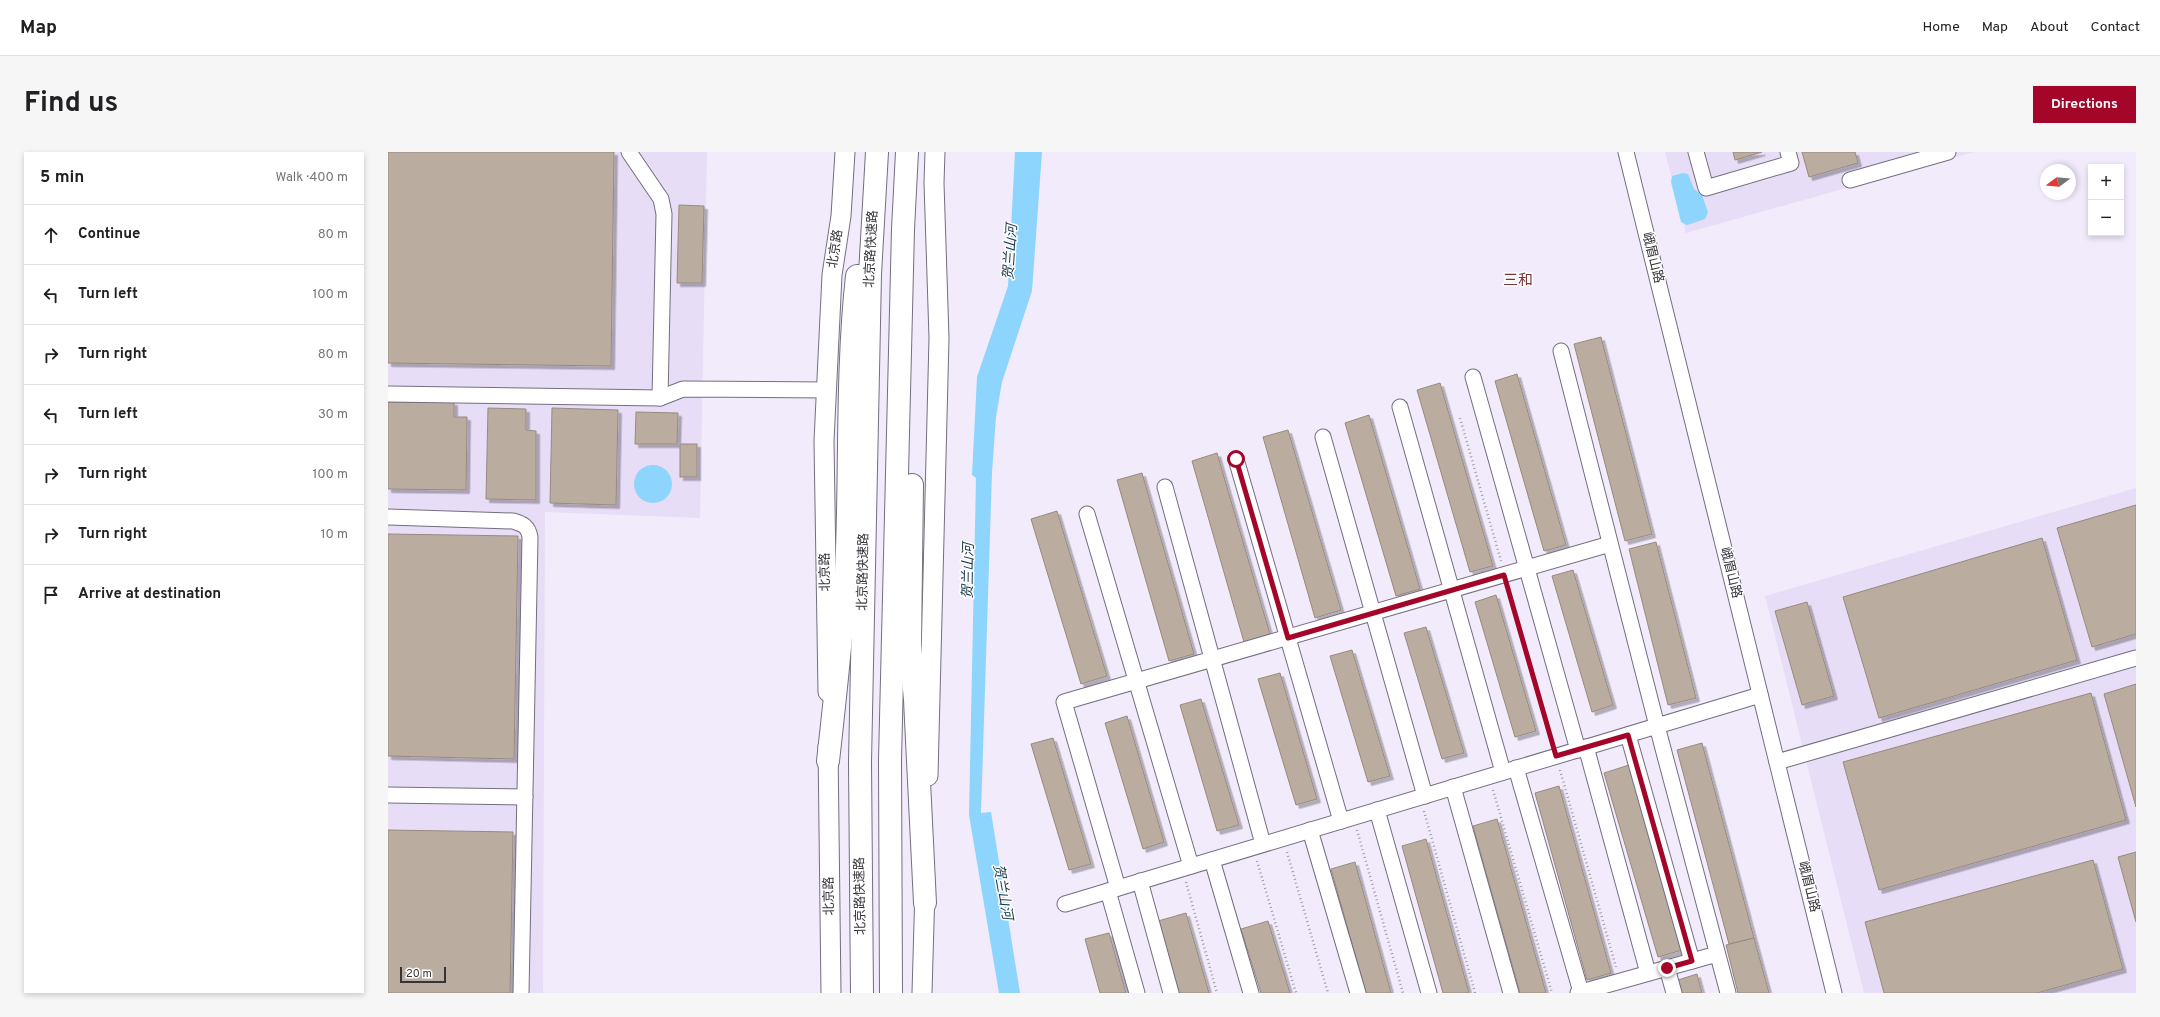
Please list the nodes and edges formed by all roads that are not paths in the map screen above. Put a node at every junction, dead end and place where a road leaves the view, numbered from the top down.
1 (629, 152) edge
2 (844, 152) edge
3 (877, 152) edge
4 (907, 152) edge
5 (935, 152) edge
6 (1626, 152) edge
7 (1696, 152) edge
8 (1788, 152) edge
9 (1948, 152) edge
10 (1850, 180) dead end
11 (903, 229) junction
12 (1561, 351) dead end
13 (1473, 377) dead end
14 (826, 390) junction
15 (388, 394) edge
16 (660, 398) junction
17 (1400, 407) dead end
18 (1322, 437) dead end
19 (1236, 459) dead end
20 (1165, 486) dead end
21 (1087, 514) dead end
22 (388, 517) edge
23 (1610, 544) junction
24 (1527, 569) junction
25 (1452, 590) junction
26 (1372, 613) junction
27 (1288, 638) junction
28 (2136, 658) edge
29 (1212, 659) junction
30 (1136, 681) junction
31 (1760, 695) junction
32 (1657, 726) junction
33 (1628, 735) junction
34 (1582, 749) junction
35 (828, 761) junction
36 (1777, 762) junction
37 (1510, 770) junction
38 (1453, 787) junction
39 (388, 795) edge
40 (525, 797) junction
41 (1422, 797) junction
42 (1377, 810) junction
43 (1348, 819) junction
44 (1310, 830) junction
45 (1258, 846) junction
46 (1212, 860) junction
47 (1186, 867) junction
48 (1140, 881) junction
49 (1113, 889) junction
50 (925, 903) junction
51 (1065, 904) dead end
52 (1717, 954) junction
53 (1692, 961) junction
54 (1667, 968) junction
55 (1648, 973) junction
56 (1619, 985) edge
57 (521, 993) edge
58 (831, 993) edge
59 (862, 993) edge
60 (891, 993) edge
61 (922, 993) edge
62 (1137, 993) edge
63 (1171, 993) edge
64 (1251, 993) edge
65 (1358, 993) edge
66 (1429, 993) edge
67 (1511, 993) edge
68 (1579, 993) edge
69 (1674, 993) edge
70 (1728, 993) edge
71 (1834, 993) edge

1 - 16 street
2 - 14 main road, 北京路
3 - 35 highway
3 - 59 highway, 北京路快速路
4 - 11 highway
5 - 50 main road
6 - 31 street, 峨眉山路
7 - 8 street
9 - 10 street
11 - 50 highway
11 - 60 highway
12 - 23 street
13 - 24 street
14 - 16 street
14 - 35 main road, 北京路
15 - 16 street
17 - 25 street
18 - 26 street
19 - 27 street
20 - 29 street
21 - 30 street
22 - 40 street
23 - 24 street
23 - 32 street
24 - 25 street
24 - 34 street
25 - 26 street
25 - 37 street
26 - 27 street
26 - 41 street
27 - 29 street
27 - 43 street
28 - 36 street
29 - 30 street
29 - 45 street
30 - 47 street
30 - 49 street
31 - 32 street
31 - 36 street, 峨眉山路
32 - 33 street
32 - 52 street
33 - 34 street
33 - 53 street
34 - 37 street
34 - 55 street
35 - 58 main road, 北京路
36 - 71 street, 峨眉山路
37 - 38 street
37 - 68 street
38 - 41 street
38 - 67 street
39 - 40 street
40 - 57 street
41 - 42 street
42 - 43 street
42 - 66 street
43 - 44 street
44 - 45 street
44 - 65 street
45 - 46 street
46 - 47 street
46 - 64 street
47 - 48 street
48 - 49 street
48 - 63 street
49 - 51 street
49 - 62 street
50 - 61 main road
52 - 53 street
52 - 70 street
53 - 54 street
54 - 55 street
54 - 69 street
55 - 56 street
56 - 68 street

